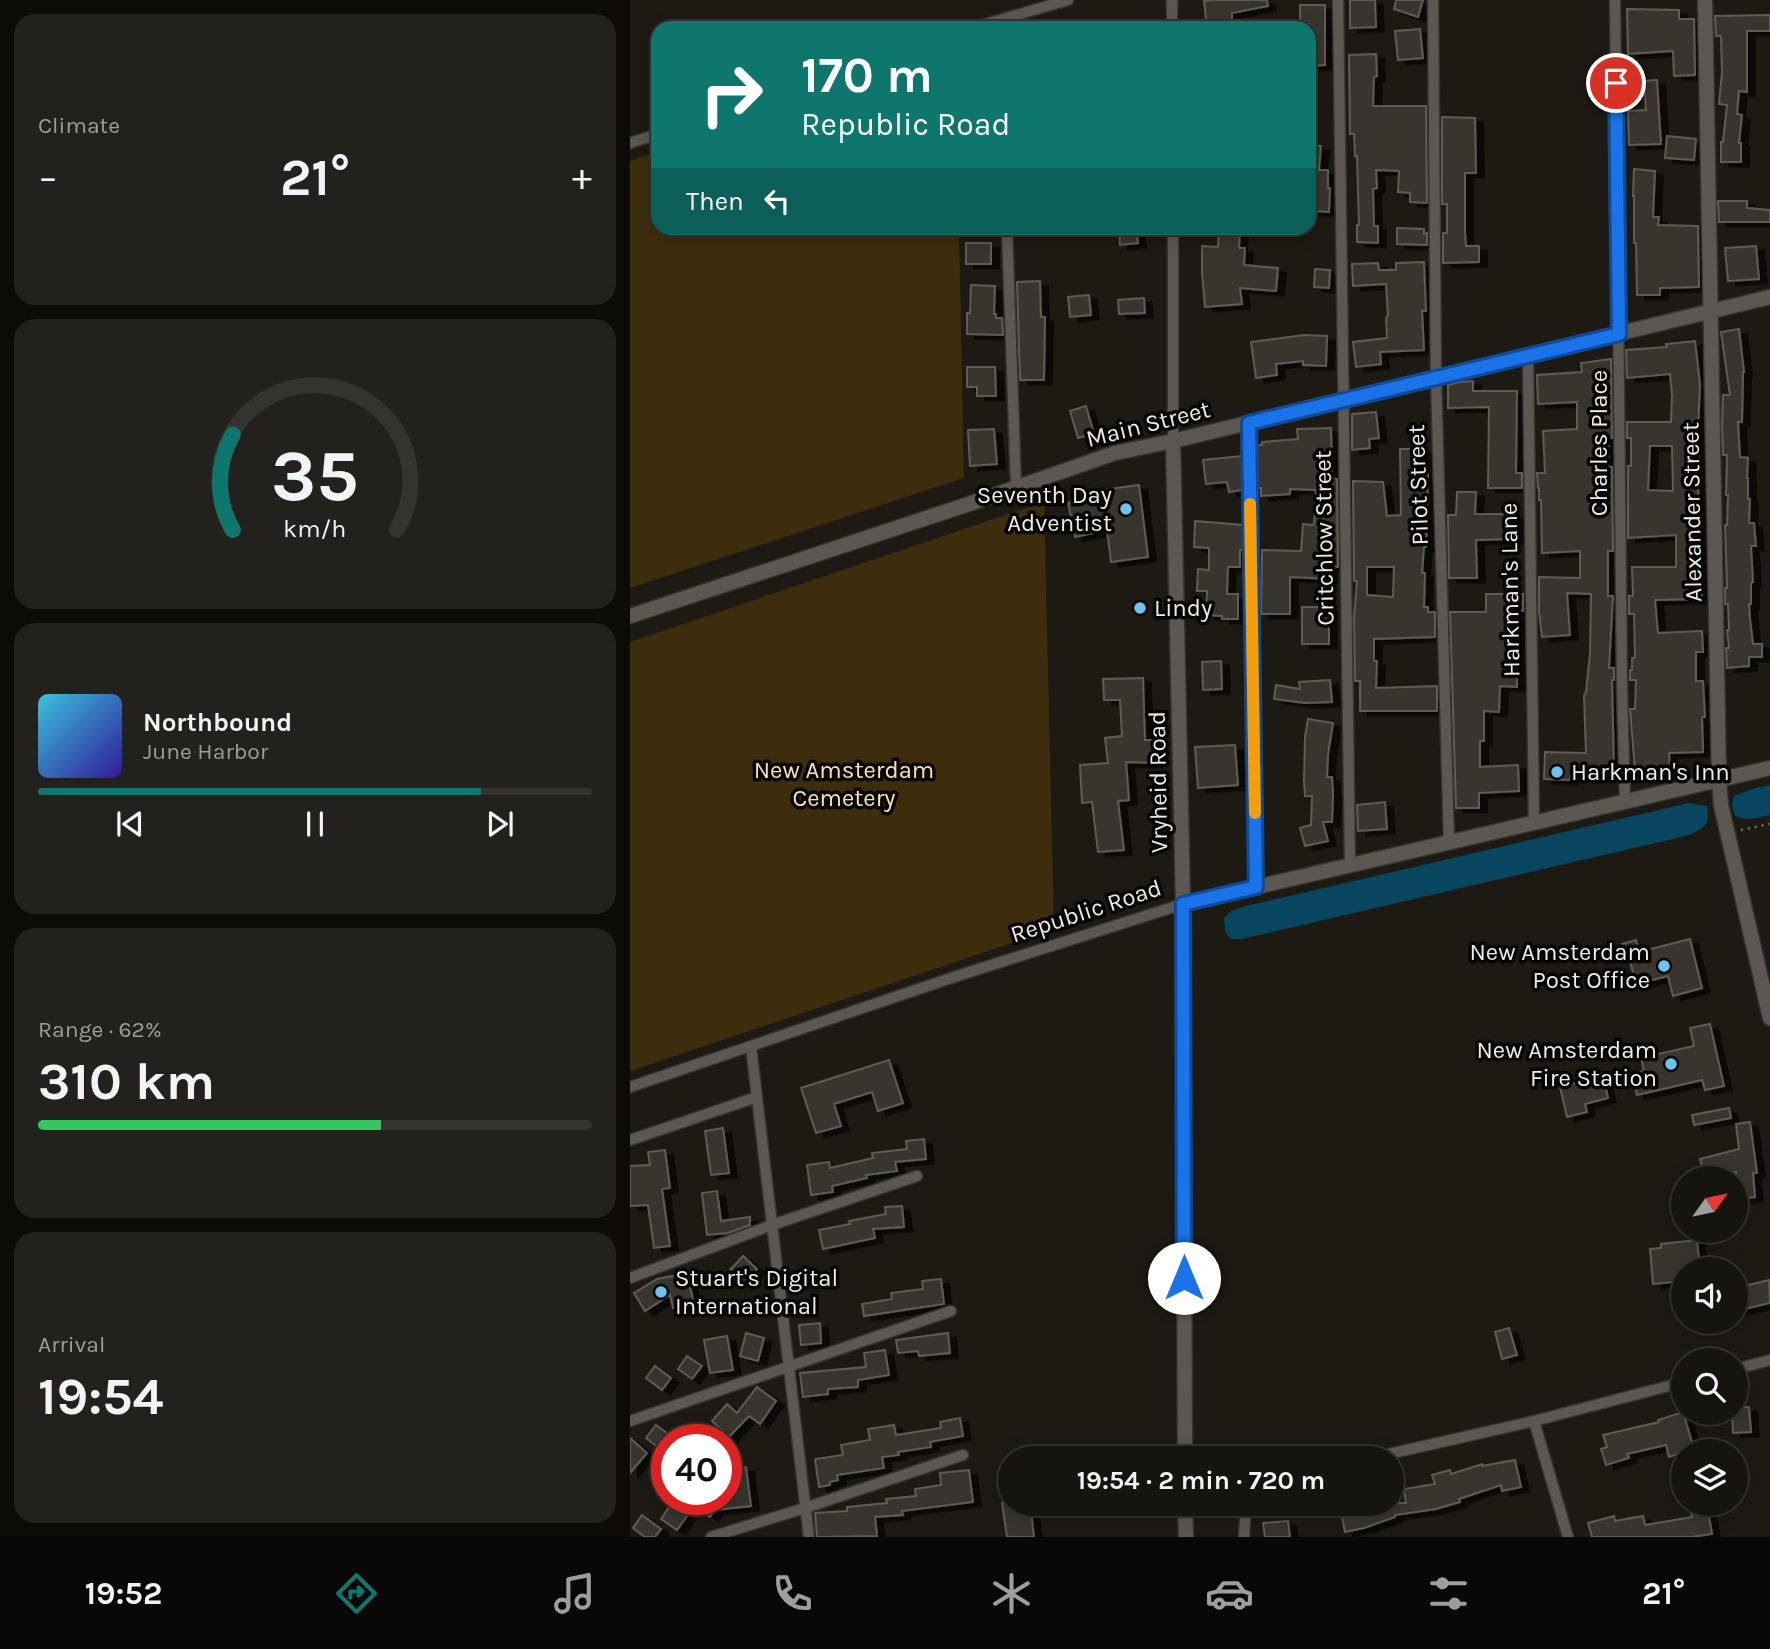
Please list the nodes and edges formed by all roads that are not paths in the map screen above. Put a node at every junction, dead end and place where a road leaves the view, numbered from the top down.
1 (1068, 0) edge
2 (1172, 0) edge
3 (1338, 0) edge
4 (1433, 0) edge
5 (1615, 0) edge
6 (1705, 0) edge
7 (1006, 21) edge
8 (1172, 21) edge
9 (651, 136) edge
10 (630, 143) edge
11 (1007, 235) edge
12 (1173, 235) edge
13 (1770, 297) edge
14 (1711, 312) junction
15 (1619, 334) junction
16 (1528, 356) junction
17 (1436, 378) junction
18 (1342, 400) junction
19 (1249, 423) junction
20 (1173, 441) junction
21 (1016, 486) junction
22 (630, 616) edge
23 (1770, 768) edge
24 (1719, 780) junction
25 (1625, 802) junction
26 (1534, 823) junction
27 (1449, 842) junction
28 (1350, 865) junction
29 (1256, 887) junction
30 (1183, 904) junction
31 (1770, 1018) edge
32 (751, 1047) junction
33 (630, 1087) edge
34 (757, 1097) junction
35 (630, 1140) edge
36 (917, 1176) dead end
37 (772, 1224) junction
38 (630, 1278) edge
39 (951, 1311) dead end
40 (1770, 1360) edge
41 (1748, 1366) edge
42 (790, 1367) junction
43 (1671, 1385) edge
44 (630, 1421) edge
45 (1534, 1421) junction
46 (1185, 1446) edge
47 (1404, 1451) edge
48 (963, 1455) dead end
49 (805, 1508) junction
50 (1185, 1516) edge
51 (1244, 1516) edge
52 (711, 1537) edge
53 (809, 1537) edge
54 (1186, 1537) edge
55 (1244, 1537) edge
56 (1568, 1537) edge

1 - 7 street
2 - 8 street
3 - 18 street, Critchlow Street
4 - 17 street, Pilot Street
5 - 15 street, Charles Place
6 - 14 street, Alexander Street
9 - 10 street
11 - 21 street
12 - 20 street
13 - 14 street, Main Street
14 - 15 street, Main Street
14 - 24 street, Alexander Street
15 - 16 street, Main Street
15 - 25 street, Charles Place
16 - 17 street, Main Street
16 - 26 street, Harkman's Lane
17 - 18 street, Main Street
17 - 27 street, Pilot Street
18 - 19 street, Main Street
18 - 28 street, Critchlow Street
19 - 20 street, Main Street
19 - 29 street
20 - 21 street, Main Street
20 - 30 street, Vryheid Road
21 - 22 street, Main Street
23 - 24 street, Republic Road
24 - 25 street, Republic Road
24 - 31 street, Alexander Street
25 - 26 street, Republic Road
26 - 27 street, Republic Road
27 - 28 street, Republic Road
28 - 29 street, Republic Road
29 - 30 street, Republic Road
30 - 32 street, Republic Road
30 - 46 street, Vryheid Road
32 - 33 street, Republic Road
32 - 34 street
34 - 35 street
34 - 37 street
36 - 37 street
37 - 38 street
37 - 42 street
39 - 42 street
40 - 41 street
42 - 44 street
42 - 49 street
43 - 45 street
45 - 47 street
45 - 56 street
48 - 49 street
49 - 52 street
49 - 53 street
50 - 54 street
51 - 55 street

